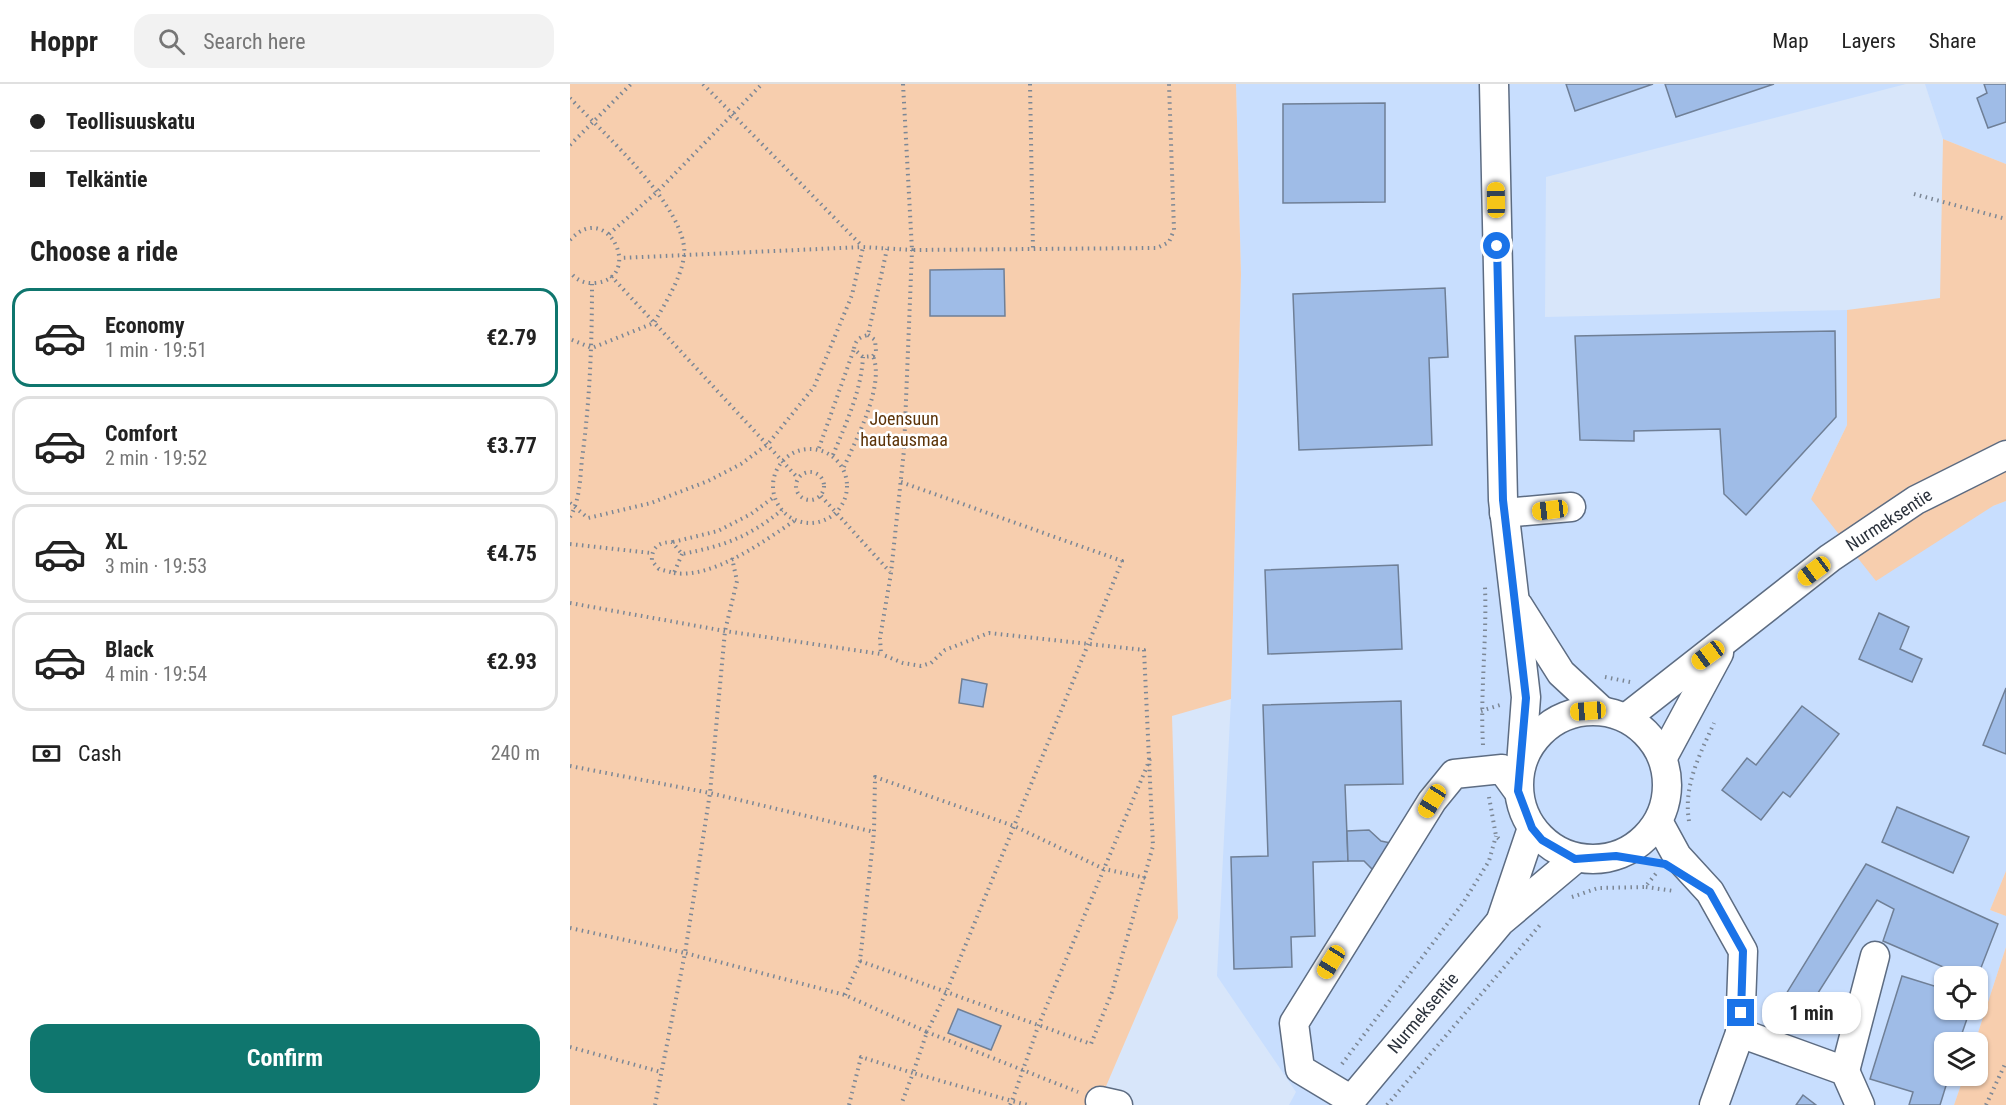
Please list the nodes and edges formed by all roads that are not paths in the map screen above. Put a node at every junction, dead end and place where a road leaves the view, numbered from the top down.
1 (1494, 84) edge
2 (2006, 455) edge
3 (1571, 507) dead end
4 (1504, 513) junction
5 (1515, 600) junction
6 (1724, 643) junction
7 (1614, 714) junction
8 (1663, 757) junction
9 (1520, 778) junction
10 (1659, 824) junction
11 (1532, 828) junction
12 (1616, 856) junction
13 (1575, 859) junction
14 (1671, 860) junction
15 (1500, 922) junction
16 (1875, 956) dead end
17 (1740, 1033) junction
18 (1845, 1071) junction
19 (1348, 1102) edge
20 (1714, 1105) edge
21 (1860, 1105) edge

1 - 4 street
2 - 6 street, Nurmeksentie
3 - 4 street
4 - 5 street
5 - 7 street
5 - 9 street
6 - 7 street, Nurmeksentie
6 - 8 street, Nurmeksentie
7 - 8 street
7 - 9 street
8 - 10 street
9 - 11 street
9 - 19 street
10 - 12 street
10 - 14 street
11 - 13 street
11 - 15 street, Nurmeksentie
12 - 13 street
12 - 14 street
13 - 15 street, Nurmeksentie
14 - 17 street
15 - 19 street, Nurmeksentie
16 - 18 street
17 - 18 street
17 - 20 street
18 - 21 street

